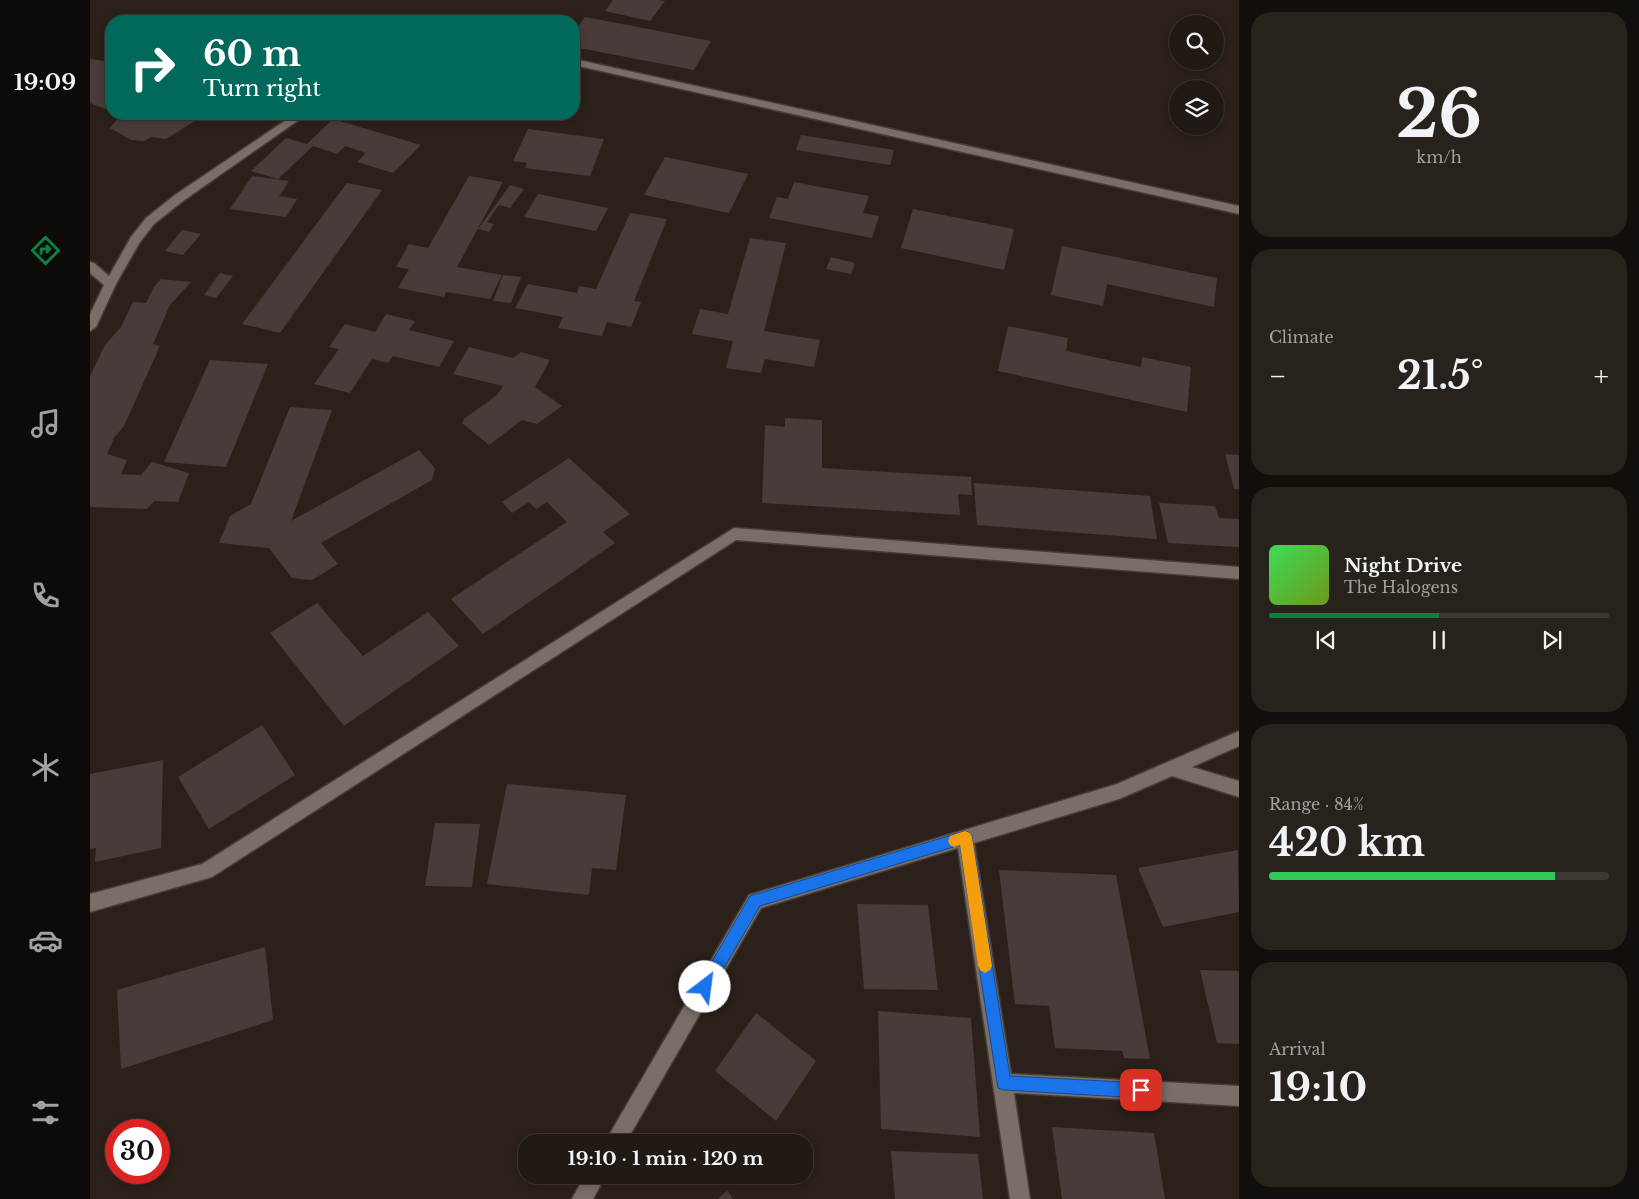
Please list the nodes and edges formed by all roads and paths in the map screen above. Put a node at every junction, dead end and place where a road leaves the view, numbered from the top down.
1 (580, 63) edge
2 (293, 120) edge
3 (1239, 210) edge
4 (90, 266) edge
5 (110, 284) junction
6 (90, 327) edge
7 (1239, 573) edge
8 (1239, 738) edge
9 (1172, 768) junction
10 (1239, 789) edge
11 (965, 837) junction
12 (90, 903) edge
13 (1004, 1083) junction
14 (1239, 1096) edge
15 (620, 1134) edge
16 (591, 1184) edge
17 (582, 1199) edge
18 (1020, 1199) edge

1 - 3 street
2 - 5 street
4 - 5 street
5 - 6 street
7 - 12 street
8 - 9 street
9 - 10 street
9 - 11 street
11 - 13 street
11 - 15 street
13 - 14 street
13 - 18 street
16 - 17 street

